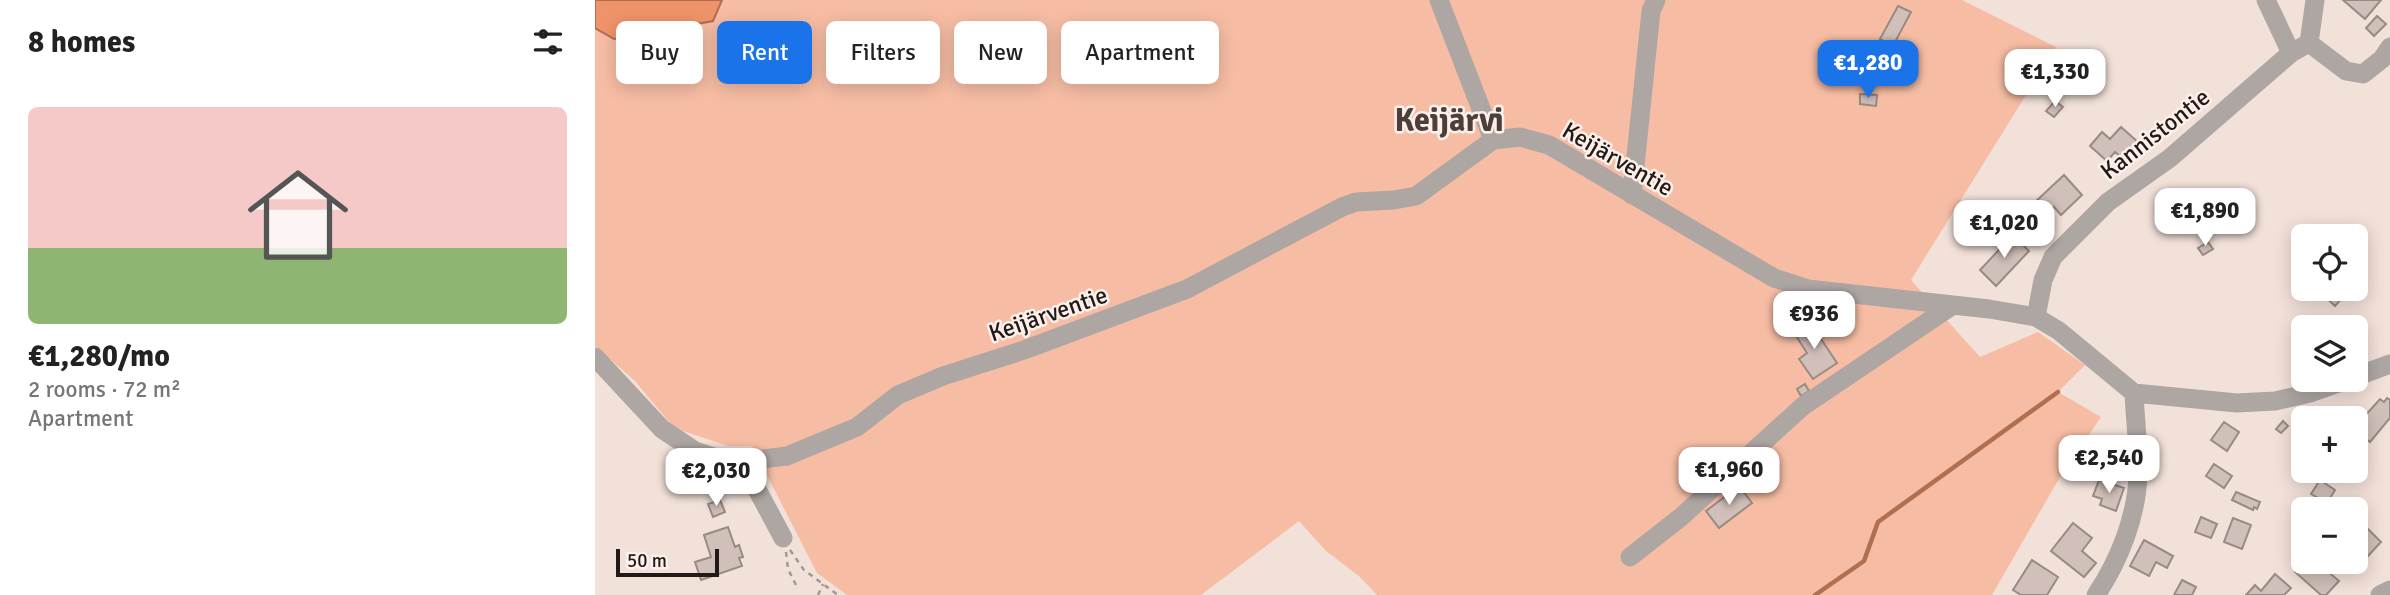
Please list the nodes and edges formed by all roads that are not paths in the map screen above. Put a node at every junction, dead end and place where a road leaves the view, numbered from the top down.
1 (1439, 0) edge
2 (1656, 0) edge
3 (2266, 0) edge
4 (2315, 0) edge
5 (2309, 43) junction
6 (2390, 47) edge
7 (2291, 53) junction
8 (1493, 140) junction
9 (1632, 195) junction
10 (1953, 305) junction
11 (2036, 317) junction
12 (595, 357) edge
13 (2390, 364) edge
14 (2368, 372) edge
15 (2313, 392) edge
16 (2134, 393) junction
17 (745, 461) junction
18 (783, 538) road end
19 (1630, 557) dead end
20 (2390, 590) edge
21 (2096, 595) edge
22 (2380, 595) edge

1 - 8 street
2 - 9 street
3 - 7 street
4 - 5 street
5 - 6 street
5 - 7 street, Kannistontie
7 - 11 street, Kannistontie
8 - 9 street, Keijärventie
8 - 17 street, Keijärventie
9 - 10 street, Keijärventie
10 - 11 street, Keijärventie
10 - 19 street
11 - 16 street, Keijärventie
12 - 17 street, Keijärventie
13 - 14 street
15 - 16 street
16 - 21 street
17 - 18 street
20 - 22 street

